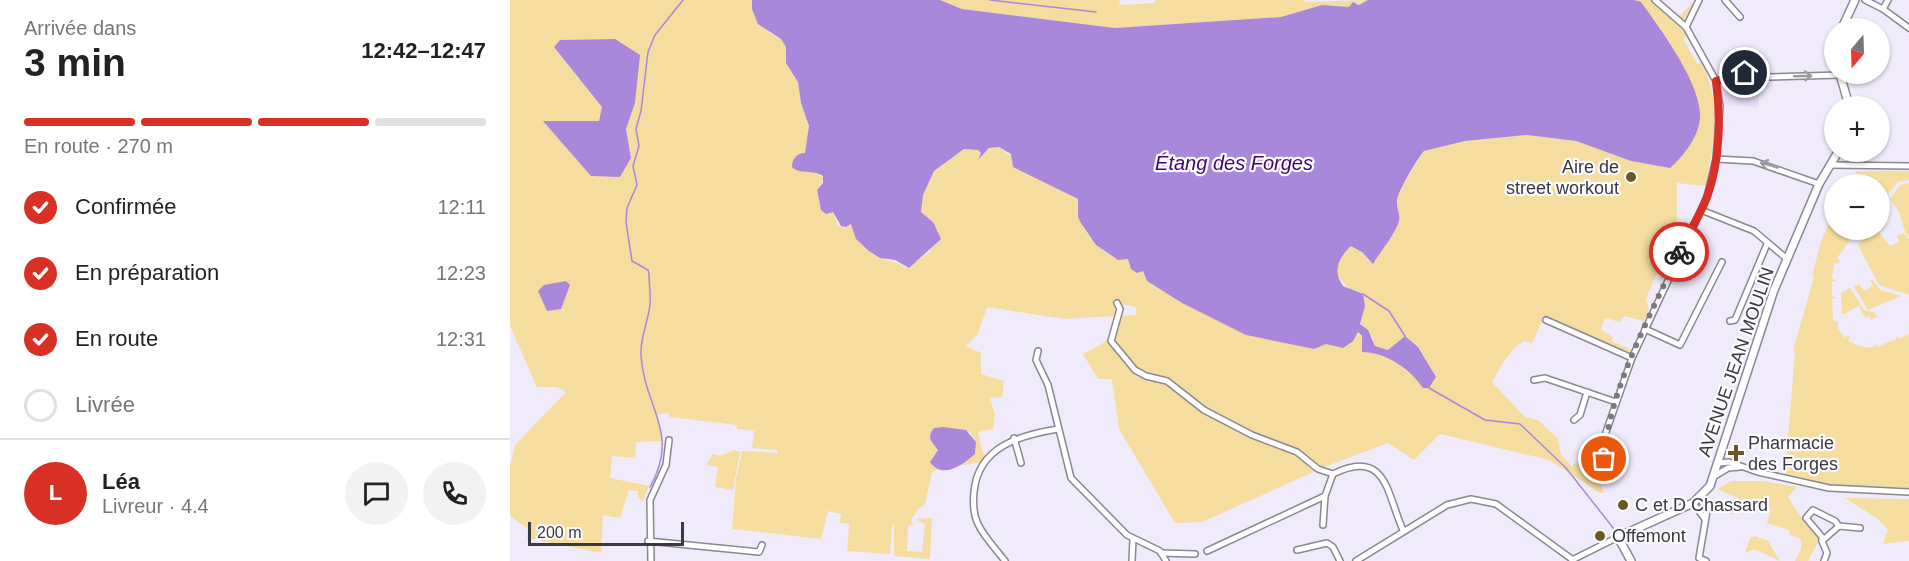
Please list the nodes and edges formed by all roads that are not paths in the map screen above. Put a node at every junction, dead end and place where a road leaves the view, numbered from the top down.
1 (1655, 0) edge
2 (1699, 0) edge
3 (1725, 0) edge
4 (1855, 0) edge
5 (1865, 0) edge
6 (1888, 0) edge
7 (1883, 9) junction
8 (1740, 17) dead end
9 (1847, 18) edge
10 (1686, 27) junction
11 (1909, 27) edge
12 (1824, 75) edge
13 (1716, 81) junction
14 (1716, 159) junction
15 (1833, 162) edge
16 (1831, 165) junction
17 (1909, 166) edge
18 (1819, 184) junction
19 (1701, 210) junction
20 (1767, 244) junction
21 (1787, 259) junction
22 (1722, 262) dead end
23 (1119, 306) dead end
24 (1546, 320) dead end
25 (1730, 321) dead end
26 (1645, 329) junction
27 (1038, 351) dead end
28 (1632, 358) junction
29 (1534, 380) dead end
30 (1587, 392) junction
31 (1616, 402) junction
32 (1574, 420) dead end
33 (1058, 429) junction
34 (1014, 438) junction
35 (669, 440) dead end
36 (1604, 459) dead end
37 (1021, 463) dead end
38 (1719, 463) junction
39 (1744, 467) junction
40 (1333, 474) junction
41 (1713, 477) junction
42 (1909, 492) edge
43 (1325, 496) junction
44 (1700, 497) junction
45 (1693, 503) junction
46 (1704, 519) junction
47 (1323, 525) dead end
48 (1839, 526) junction
49 (1860, 528) dead end
50 (1403, 530) junction
51 (1618, 537) junction
52 (1133, 539) junction
53 (648, 541) junction
54 (1822, 541) junction
55 (762, 545) dead end
56 (1297, 550) dead end
57 (1207, 551) dead end
58 (1161, 553) junction
59 (1195, 554) dead end
60 (1572, 560) edge
61 (1698, 560) edge
62 (651, 561) edge
63 (1005, 561) edge
64 (1132, 561) edge
65 (1166, 561) edge
66 (1340, 561) edge
67 (1356, 561) edge
68 (1631, 561) edge
69 (1706, 561) edge
70 (1824, 561) edge

1 - 10 street
2 - 10 street
3 - 8 street
4 - 9 main road
5 - 7 street
6 - 7 street
7 - 11 street
10 - 13 street
13 -> 12 street
13 - 14 street
18 -> 14 street
14 - 19 street
15 - 16 main road, AVENUE JEAN MOULIN
16 - 17 street
16 - 18 main road, AVENUE JEAN MOULIN
18 - 21 main road, AVENUE JEAN MOULIN
19 - 20 street
19 - 26 street
20 - 21 street
20 - 25 street
21 - 38 main road, AVENUE JEAN MOULIN
22 - 26 street
23 - 40 street
24 - 28 street
26 - 28 street
27 - 33 street
28 - 31 street
29 - 30 street
30 - 31 street
30 - 32 street
31 - 36 street
33 - 34 street
33 - 52 street
34 - 37 street
34 - 63 street
35 - 53 street
38 - 39 street
38 - 41 main road, AVENUE JEAN MOULIN
39 - 41 street
39 - 42 street
40 - 43 street
40 - 50 street
41 - 44 main road, AVENUE JEAN MOULIN
43 - 47 street
43 - 57 street
44 - 45 main road, AVENUE JEAN MOULIN
44 - 46 street
45 - 46 street
45 - 51 main road, AVENUE JEAN MOULIN
46 - 61 street
48 - 49 street
48 - 54 street
48 - 54 street
50 - 60 street
50 - 67 street
51 - 60 street
51 - 68 main road
52 - 58 street
52 - 64 street
53 - 55 street
53 - 62 street
54 - 70 street
56 - 66 street
58 - 59 street
58 - 65 street
61 - 69 street

